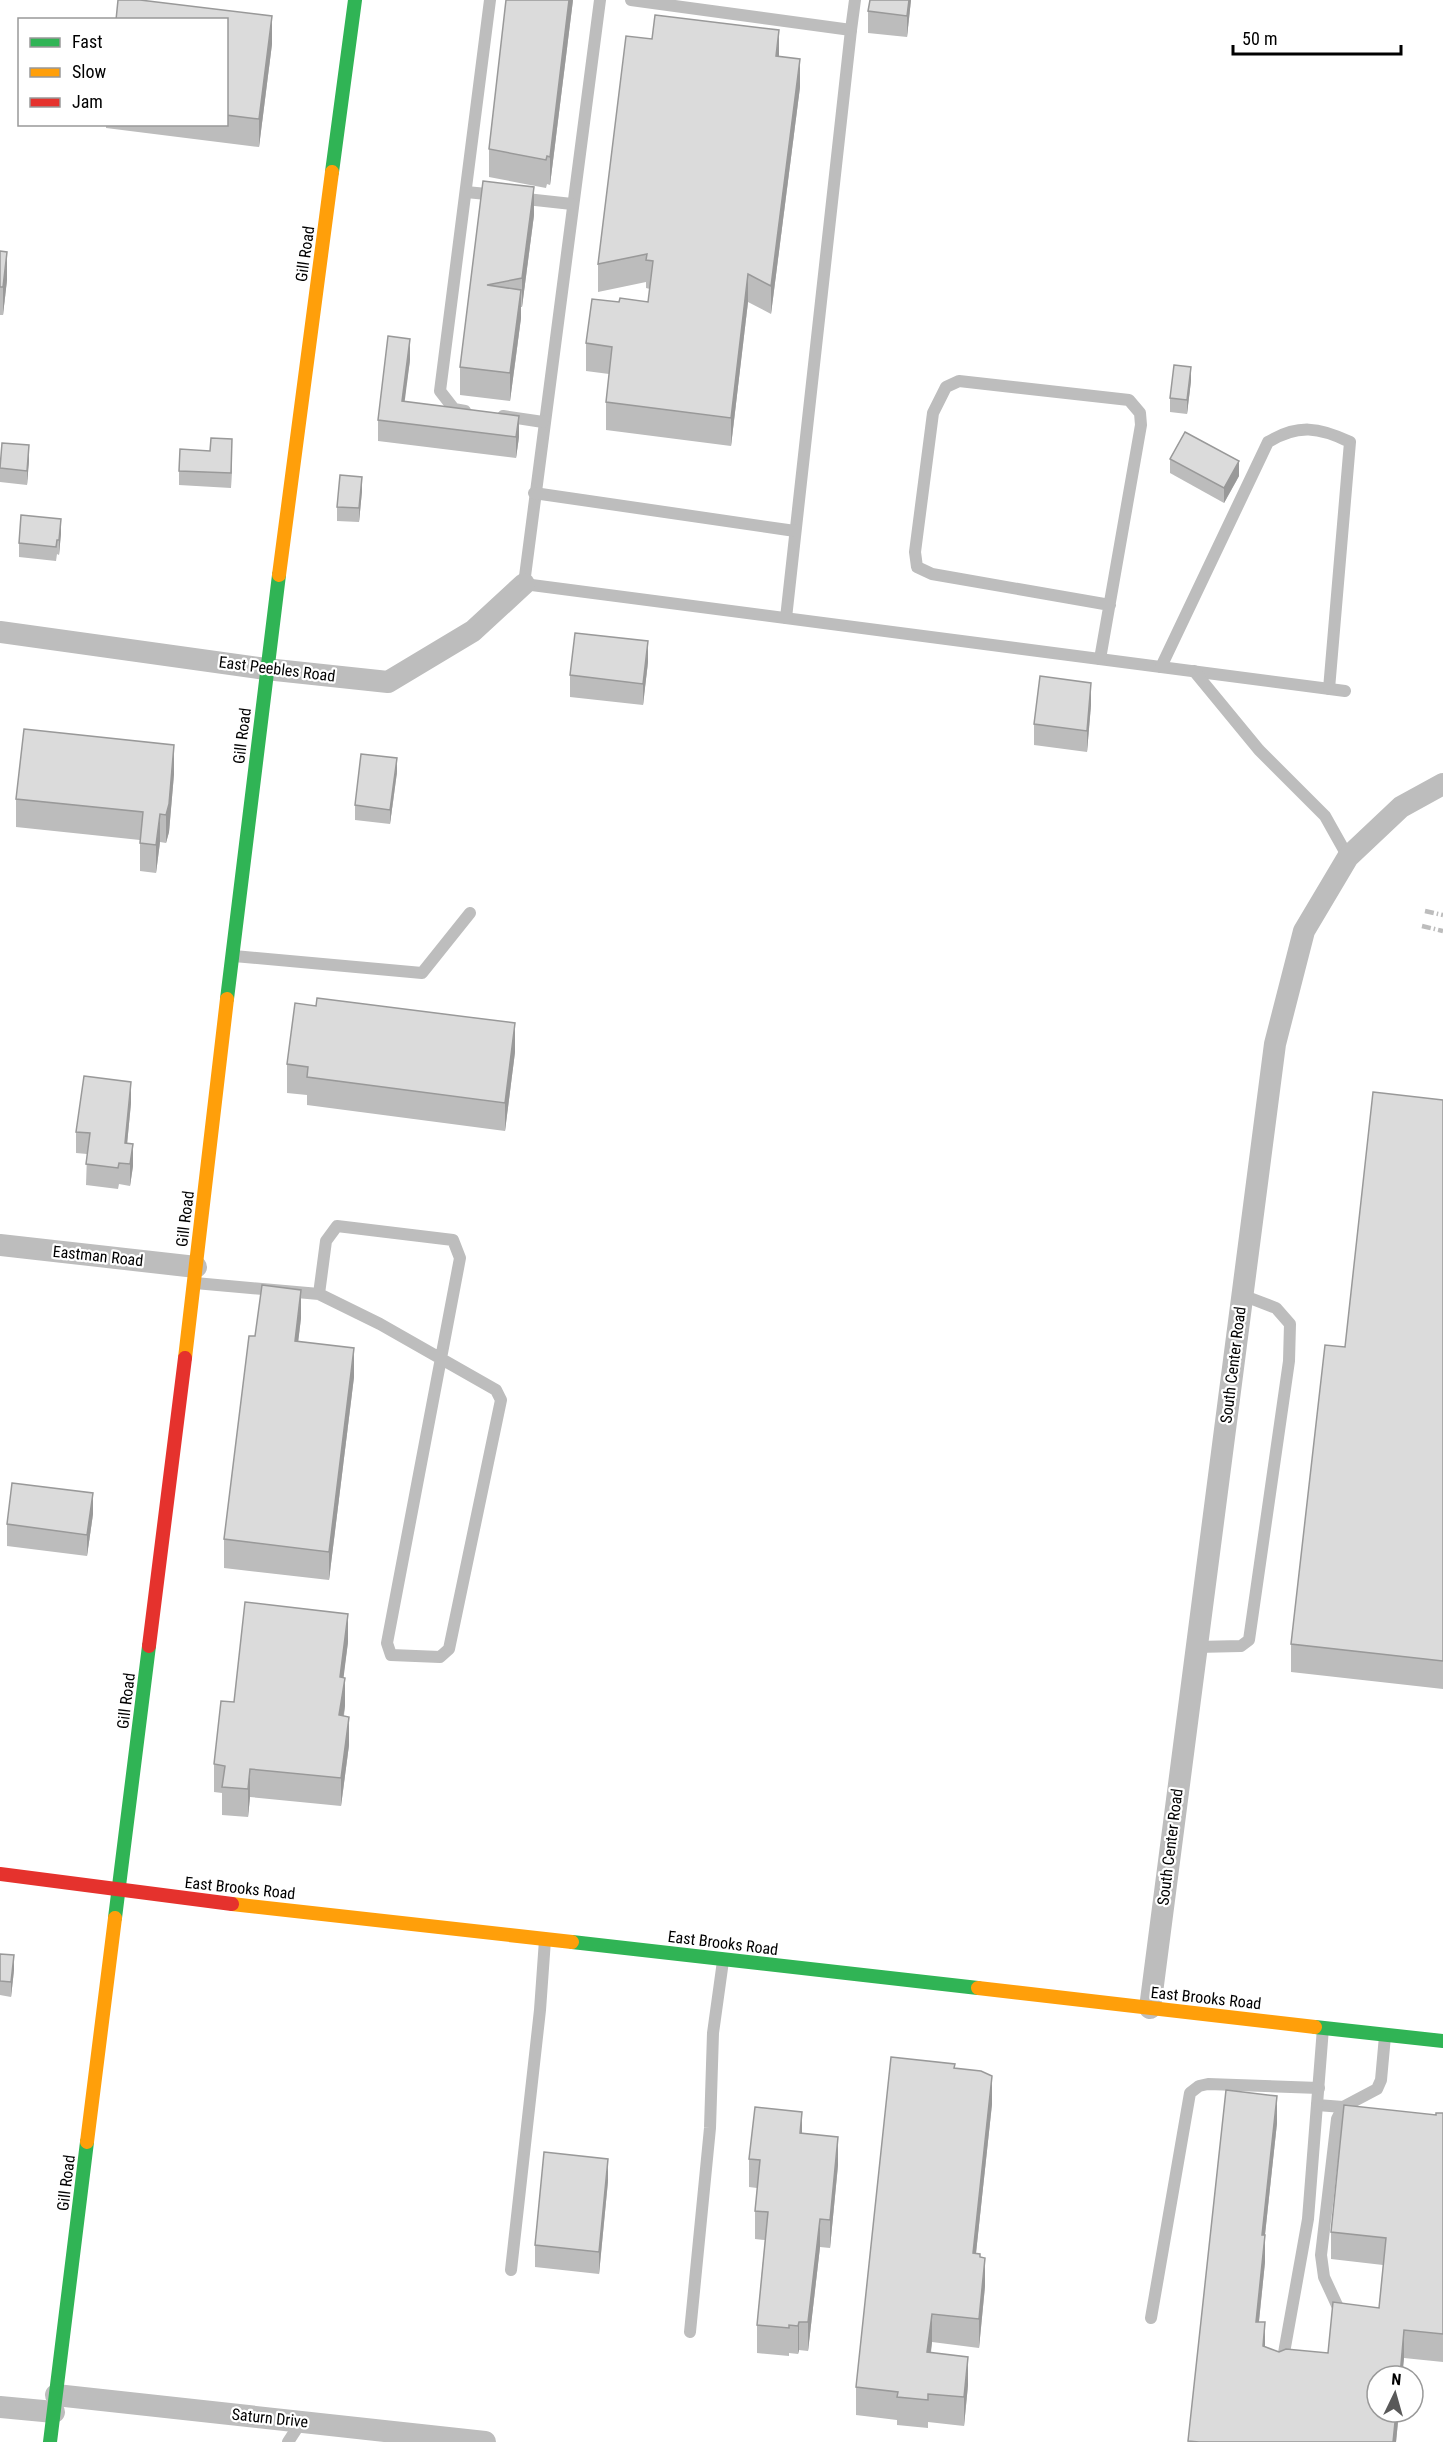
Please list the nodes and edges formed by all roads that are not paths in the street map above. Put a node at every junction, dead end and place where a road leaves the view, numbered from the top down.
1 (355, 0) edge
2 (489, 0) edge
3 (600, 0) edge
4 (631, 0) edge
5 (855, 0) edge
6 (851, 30) junction
7 (465, 192) junction
8 (572, 204) junction
9 (543, 422) junction
10 (534, 493) junction
11 (795, 531) junction
12 (524, 584) junction
13 (1110, 604) junction
14 (786, 618) junction
15 (0, 632) edge
16 (1100, 659) junction
17 (1161, 667) junction
18 (266, 669) junction
19 (1194, 671) junction
20 (1329, 689) junction
21 (1345, 691) dead end
22 (1443, 784) edge
23 (1348, 857) junction
24 (470, 913) dead end
25 (232, 956) junction
26 (0, 1245) edge
27 (195, 1275) junction
28 (319, 1294) junction
29 (1242, 1295) junction
30 (440, 1360) junction
31 (1196, 1647) junction
32 (0, 1874) edge
33 (119, 1891) junction
34 (545, 1939) junction
35 (723, 1960) junction
36 (1150, 2008) junction
37 (1323, 2028) junction
38 (1385, 2035) junction
39 (1443, 2041) edge
40 (1319, 2088) junction
41 (1317, 2105) junction
42 (1343, 2106) junction
43 (511, 2270) dead end
44 (1150, 2319) dead end
45 (1344, 2322) edge
46 (690, 2332) dead end
47 (1280, 2371) edge
48 (55, 2403) junction
49 (0, 2407) edge
50 (302, 2422) junction
51 (50, 2442) edge
52 (288, 2442) edge
53 (485, 2442) edge

1 - 18 street, Gill Road
2 - 7 lane
3 - 8 lane
4 - 6 lane
5 - 6 lane
6 - 11 lane
7 - 8 lane
7 - 9 lane
8 - 9 lane
9 - 10 lane
10 - 11 lane
10 - 12 lane
11 - 14 lane
12 - 14 lane
12 - 18 street, East Peebles Road
13 - 13 lane
13 - 16 lane
14 - 16 lane
15 - 18 street, East Peebles Road
16 - 17 lane
17 - 19 lane
17 - 20 lane
18 - 25 street, Gill Road
19 - 20 lane
19 - 23 lane
20 - 21 lane
22 - 23 street, South Center Road
23 - 29 street, South Center Road
24 - 25 lane
25 - 27 street, Gill Road
26 - 27 street, Eastman Road
27 - 28 lane
27 - 33 street, Gill Road
28 - 30 lane
28 - 30 lane
29 - 31 street, South Center Road
29 - 31 lane
30 - 30 lane
31 - 36 street, South Center Road
32 - 33 street, East Brooks Road
33 - 34 street, East Brooks Road
33 - 48 street, Gill Road
34 - 35 street, East Brooks Road
34 - 43 lane
35 - 36 street, East Brooks Road
35 - 46 lane
36 - 37 street, East Brooks Road
37 - 38 street, East Brooks Road
37 - 40 lane
38 - 39 street, East Brooks Road
38 - 42 lane
40 - 41 lane
40 - 44 lane
41 - 42 lane
41 - 47 lane
42 - 45 lane
48 - 49 street, Saturn Drive
48 - 50 street, Saturn Drive
48 - 51 street, Gill Road
50 - 52 lane
50 - 53 street, Saturn Drive

